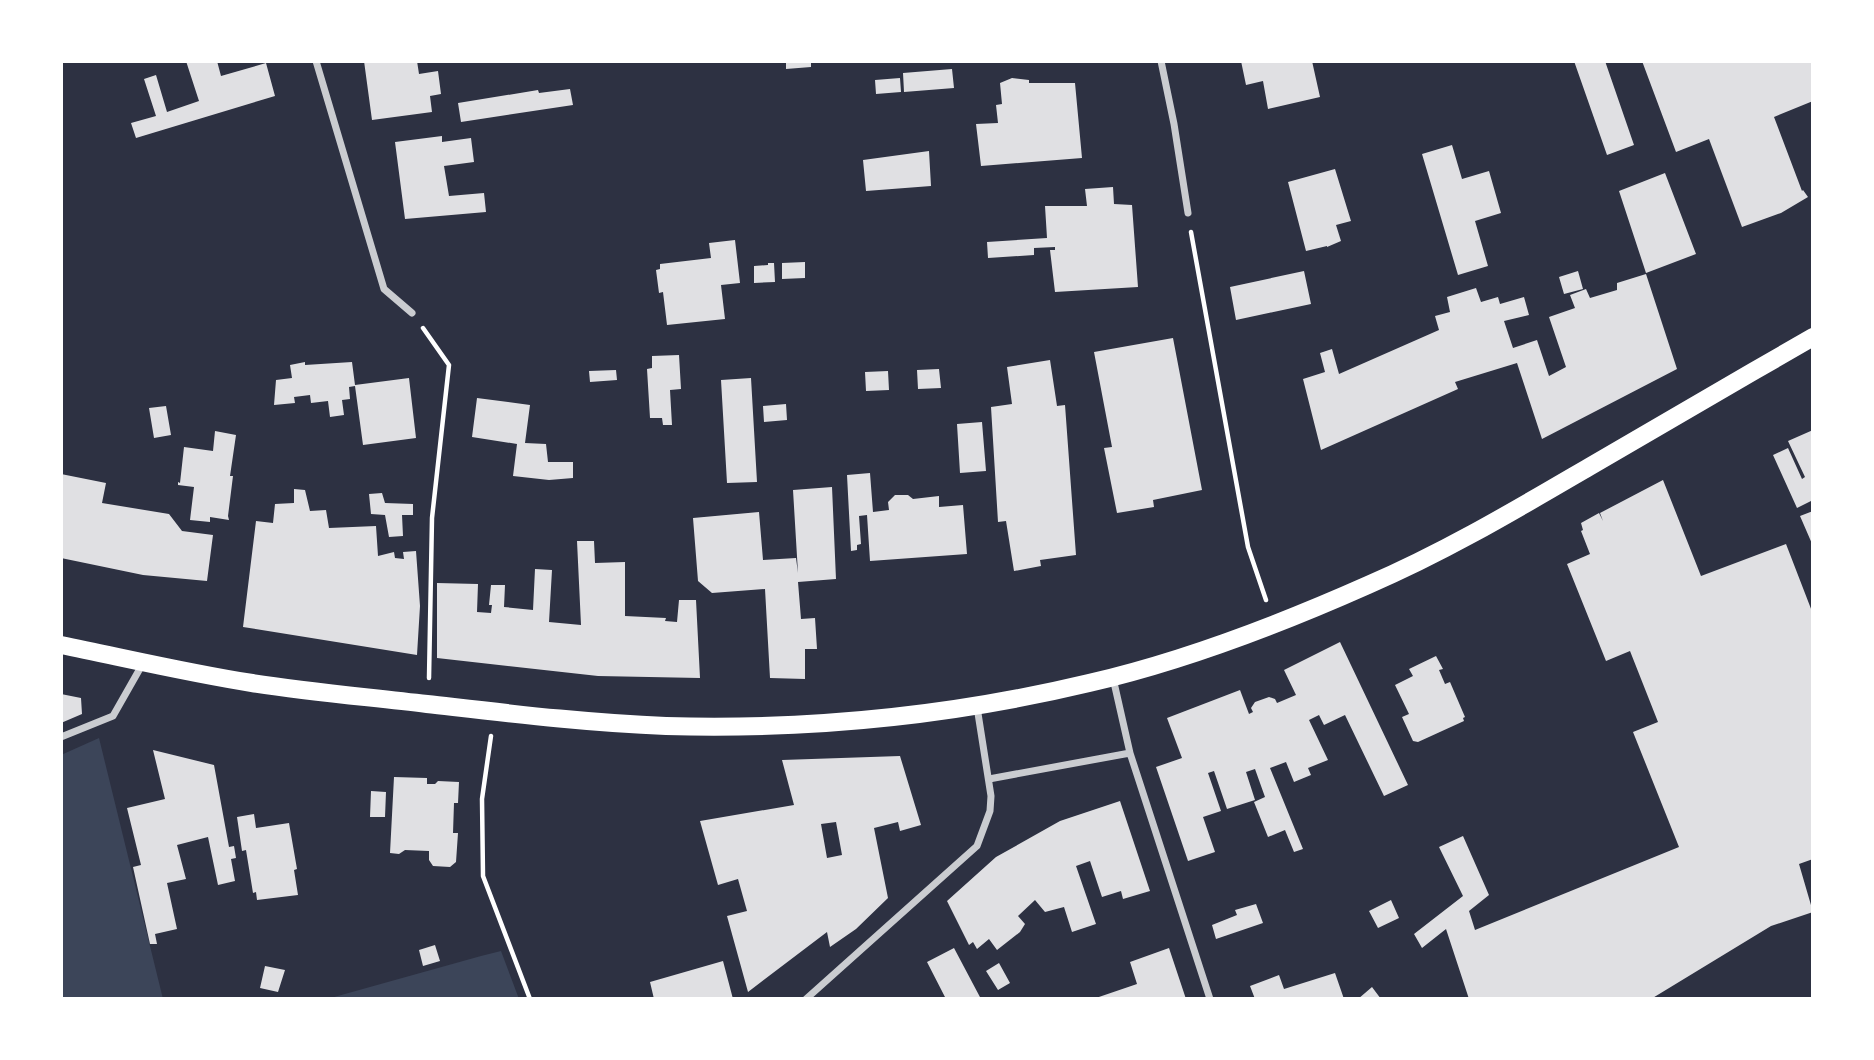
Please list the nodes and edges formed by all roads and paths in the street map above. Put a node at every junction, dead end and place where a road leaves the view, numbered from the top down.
1 (316, 61) edge
2 (1161, 61) edge
3 (1188, 213) joint
4 (412, 313) joint
5 (1813, 337) edge
6 (1273, 624) junction
7 (61, 645) edge
8 (144, 662) junction
9 (1113, 677) junction
10 (428, 704) junction
11 (977, 706) junction
12 (492, 712) junction
13 (61, 737) edge
14 (1130, 754) junction
15 (989, 779) junction
16 (530, 999) edge
17 (806, 999) edge
18 (1210, 999) edge

1 - 4 street
2 - 3 street
3 - 6 path
4 - 10 path
5 - 6 main road
6 - 9 main road
7 - 8 main road
8 - 10 main road
8 - 13 street
9 - 11 main road
9 - 14 street
10 - 12 main road
11 - 12 main road
11 - 15 street
12 - 16 path
14 - 15 street
14 - 18 street
15 - 17 street

